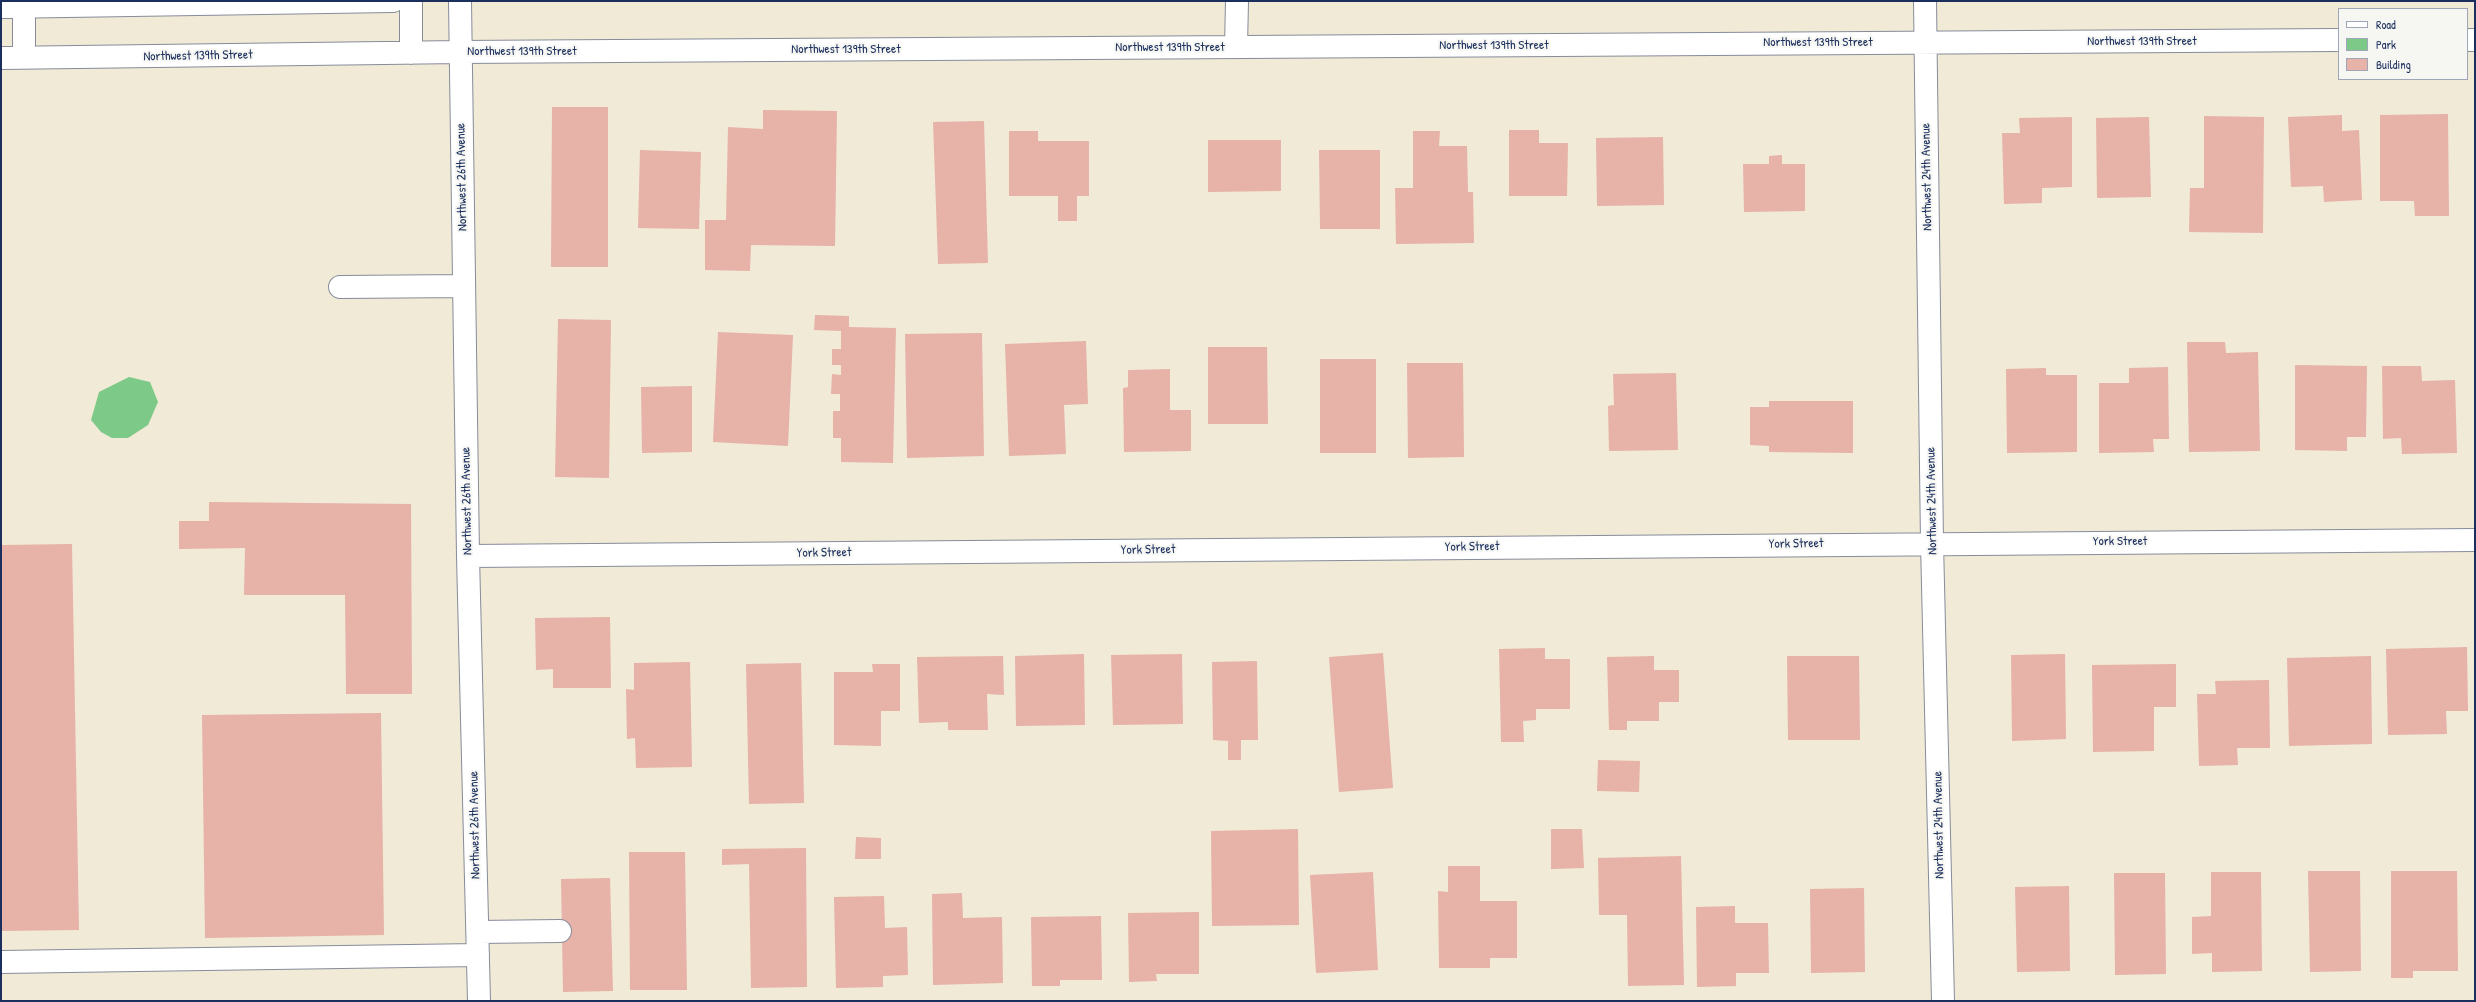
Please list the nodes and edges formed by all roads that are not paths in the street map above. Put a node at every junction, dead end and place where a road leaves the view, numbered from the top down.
1 (393, 1) edge
2 (411, 1) edge
3 (460, 1) edge
4 (1238, 1) edge
5 (1925, 1) edge
6 (24, 4) edge
7 (1, 7) edge
8 (2338, 40) edge
9 (1926, 43) junction
10 (1236, 47) junction
11 (460, 52) junction
12 (411, 53) junction
13 (24, 57) junction
14 (1, 58) edge
15 (464, 286) junction
16 (340, 287) dead end
17 (2475, 540) edge
18 (1932, 543) junction
19 (468, 556) junction
20 (560, 931) dead end
21 (478, 932) junction
22 (478, 955) junction
23 (1, 962) edge
24 (479, 1001) edge
25 (1943, 1001) edge

1 - 6 street
2 - 12 street
3 - 11 street, Northwest 26th Avenue
4 - 10 street
5 - 9 street, Northwest 24th Avenue
6 - 7 street
6 - 13 street
8 - 9 street, Northwest 139th Street
9 - 10 street, Northwest 139th Street
9 - 18 street, Northwest 24th Avenue
10 - 11 street, Northwest 139th Street
11 - 12 street, Northwest 139th Street
11 - 15 street, Northwest 26th Avenue
12 - 13 street, Northwest 139th Street
13 - 14 street, Northwest 139th Street
15 - 16 street
15 - 19 street, Northwest 26th Avenue
17 - 18 street, York Street
18 - 19 street, York Street
18 - 25 street, Northwest 24th Avenue
19 - 21 street, Northwest 26th Avenue
20 - 21 street
21 - 22 street, Northwest 26th Avenue
22 - 23 street
22 - 24 street, Northwest 26th Avenue

